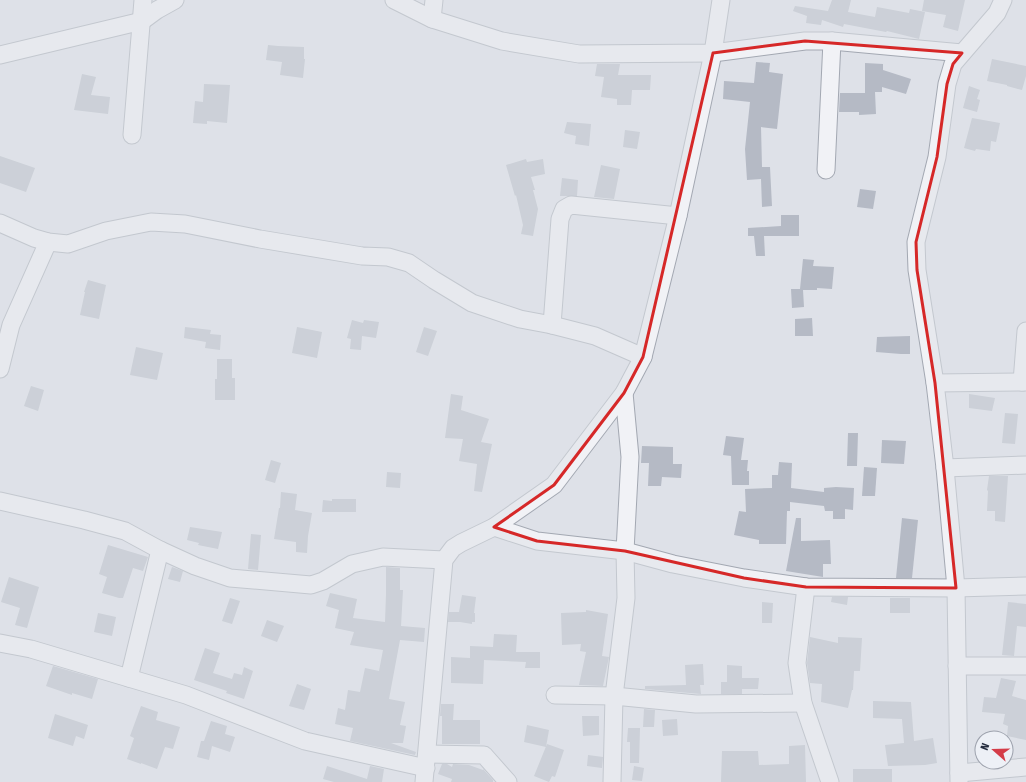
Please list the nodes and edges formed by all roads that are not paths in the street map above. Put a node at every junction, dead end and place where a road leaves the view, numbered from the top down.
1 (143, 0) edge
2 (175, 0) edge
3 (394, 0) edge
4 (434, 0) edge
5 (720, 0) edge
6 (1003, 0) edge
7 (432, 19) junction
8 (142, 21) junction
9 (832, 41) junction
10 (713, 53) junction
11 (962, 53) junction
12 (0, 55) edge
13 (132, 135) dead end
14 (826, 170) dead end
15 (678, 216) junction
16 (0, 223) edge
17 (48, 242) junction
18 (552, 324) junction
19 (1026, 331) edge
20 (642, 357) junction
21 (0, 369) edge
22 (1024, 382) edge
23 (935, 383) junction
24 (624, 394) junction
25 (1026, 465) edge
26 (945, 468) junction
27 (0, 501) edge
28 (494, 527) junction
29 (160, 550) junction
30 (624, 551) junction
31 (444, 560) junction
32 (1026, 586) edge
33 (806, 587) junction
34 (956, 588) junction
35 (0, 643) edge
36 (957, 666) junction
37 (1026, 666) edge
38 (129, 678) junction
39 (555, 695) dead end
40 (614, 696) junction
41 (803, 702) junction
42 (1026, 767) edge
43 (426, 768) edge
44 (959, 778) edge
45 (508, 782) edge
46 (612, 782) edge
47 (830, 782) edge

1 - 8 street
2 - 8 street
3 - 7 street
4 - 7 street
5 - 10 street
6 - 11 street
7 - 10 street
8 - 12 street
8 - 13 street
9 - 10 street
9 - 11 street
9 - 14 street
10 - 15 street
11 - 23 street
15 - 18 street
15 - 20 street
16 - 17 street
17 - 18 street
17 - 21 street
18 - 20 street
19 - 22 street
20 - 24 street
22 - 23 street
23 - 26 street
24 - 28 street
24 - 30 street
25 - 26 street
26 - 34 street
27 - 29 street
28 - 30 street
28 - 31 street
29 - 31 street
29 - 38 street
30 - 33 street
30 - 40 street
31 - 43 street
32 - 34 street
33 - 34 street
33 - 41 street
34 - 36 street
35 - 38 street
36 - 37 street
36 - 44 street
38 - 43 street
39 - 40 street
40 - 41 street
40 - 46 street
41 - 47 street
42 - 44 street
43 - 45 street

